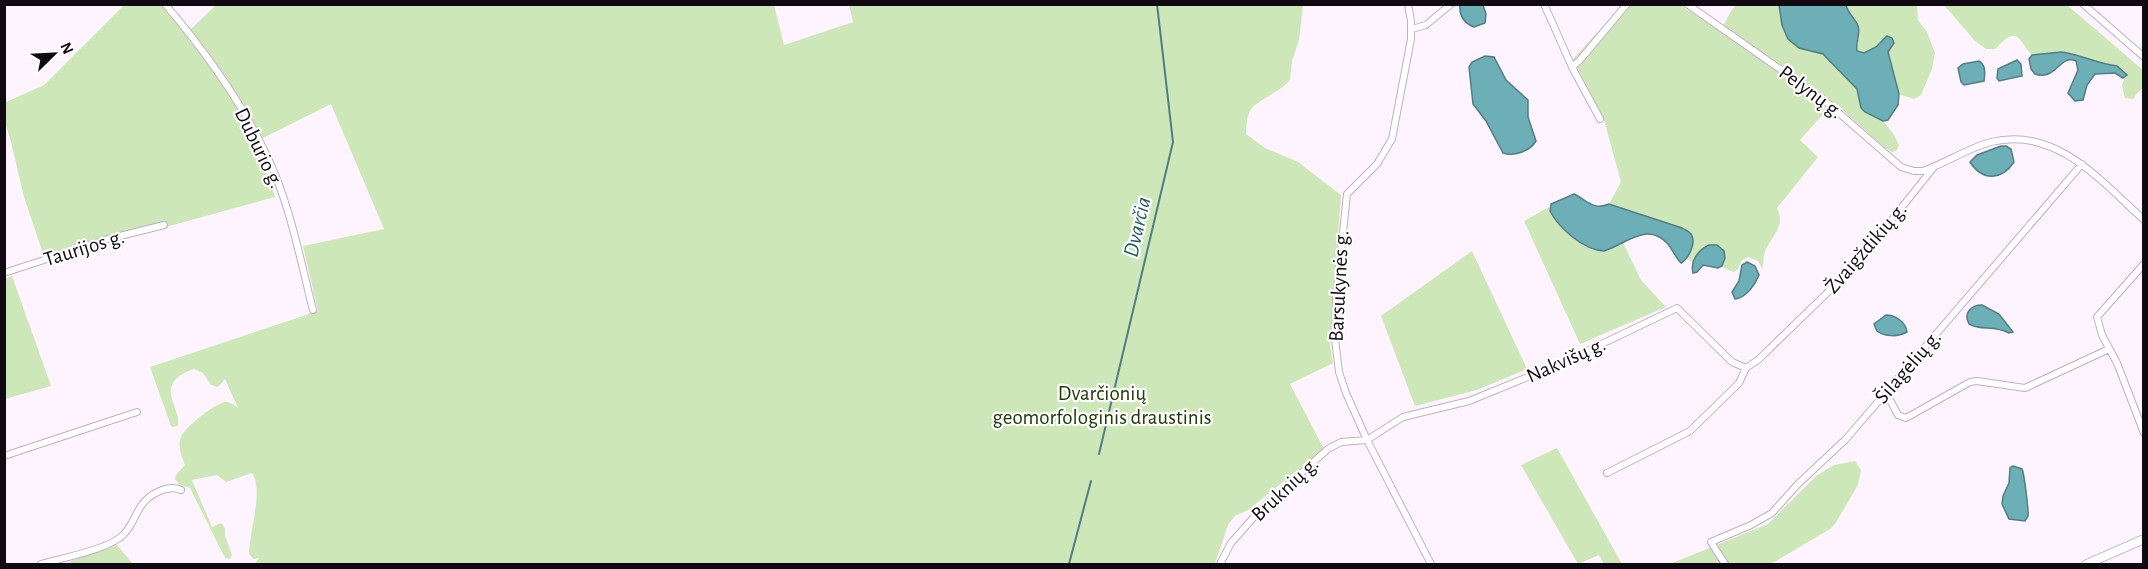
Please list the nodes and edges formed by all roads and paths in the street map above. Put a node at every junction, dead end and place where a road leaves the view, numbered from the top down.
1 (165, 4) edge
2 (1408, 4) edge
3 (1450, 4) edge
4 (1544, 4) edge
5 (1627, 4) edge
6 (1687, 4) edge
7 (2083, 4) edge
8 (1412, 29) junction
9 (2144, 57) edge
10 (1572, 67) junction
11 (1600, 119) dead end
12 (2082, 165) junction
13 (1935, 167) junction
14 (2144, 219) edge
15 (164, 225) dead end
16 (2144, 264) edge
17 (4, 273) edge
18 (313, 310) dead end
19 (2109, 349) junction
20 (1746, 368) junction
21 (1884, 394) junction
22 (137, 412) dead end
23 (2144, 434) edge
24 (1367, 440) junction
25 (4, 456) edge
26 (1607, 473) dead end
27 (181, 490) dead end
28 (2144, 539) edge
29 (41, 564) edge
30 (1220, 564) edge
31 (1431, 564) edge
32 (1725, 564) edge
33 (2087, 564) edge

1 - 18 street, Duburio g.
2 - 8 street, Barsukynės g.
3 - 8 street
4 - 10 street
5 - 10 street
6 - 13 street, Pelynų g.
7 - 9 street
8 - 24 street, Barsukynės g.
10 - 11 street
12 - 13 street, Žvaigždikių g.
12 - 14 street, Žvaigždikių g.
12 - 21 street, Šilagėlių g.
13 - 20 street, Žvaigždikių g.
15 - 17 street, Taurijos g.
16 - 19 street
19 - 21 street
19 - 23 street
20 - 24 street, Nakvišų g.
20 - 26 street, Žvaigždikių g.
21 - 32 street, Šilagėlių g.
22 - 25 street
24 - 30 street, Bruknių g.
24 - 31 street, Barsukynės g.
27 - 29 street
28 - 33 main road

